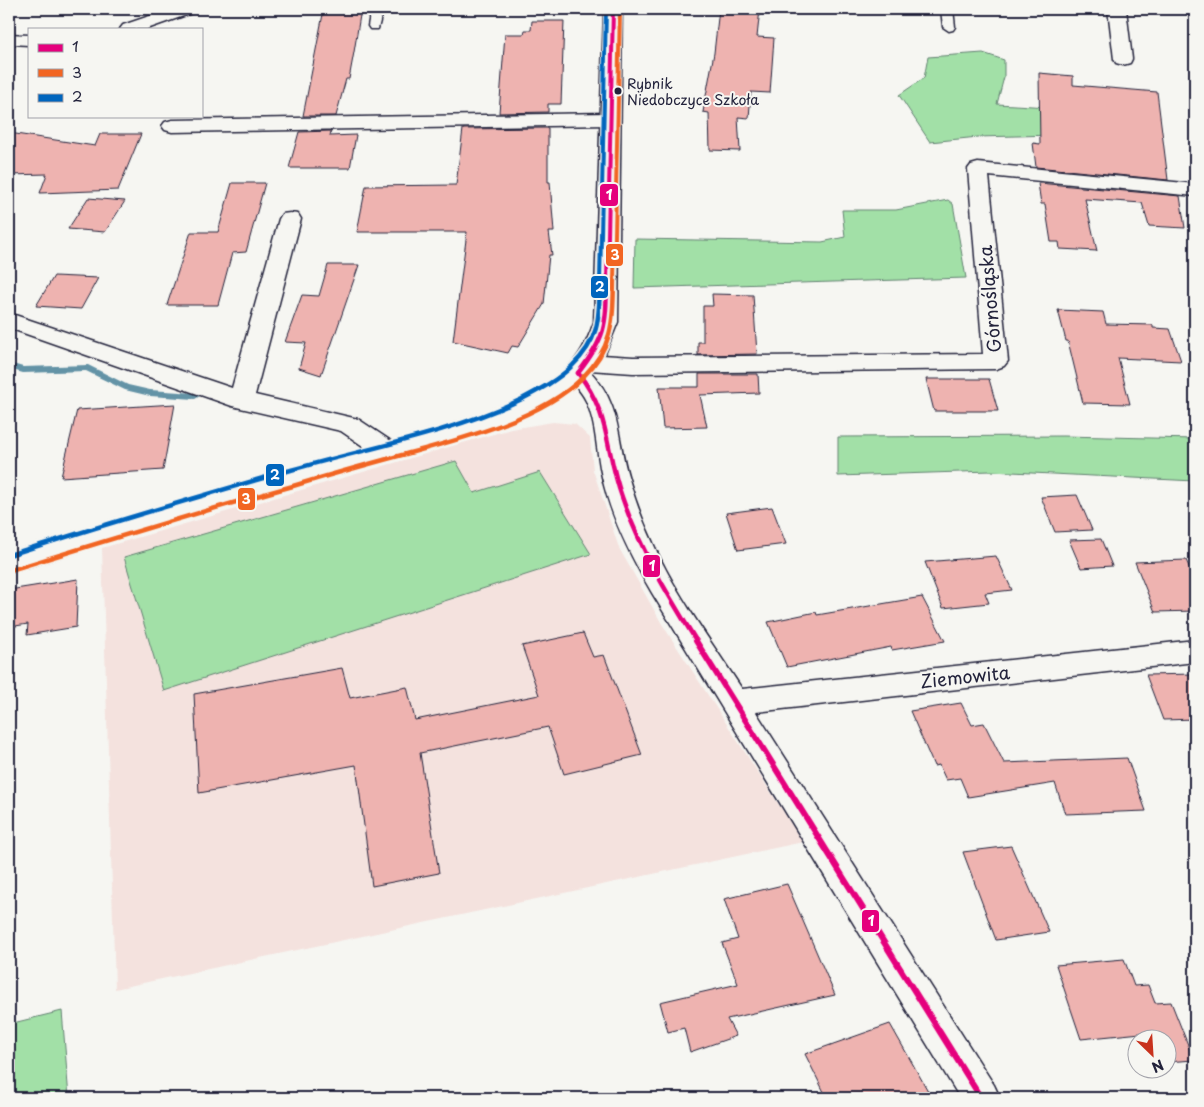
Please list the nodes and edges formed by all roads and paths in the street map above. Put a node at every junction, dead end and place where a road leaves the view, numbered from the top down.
1 (186, 9) edge
2 (377, 9) edge
3 (612, 9) edge
4 (947, 9) edge
5 (1117, 9) edge
6 (374, 26) dead end
7 (949, 27) dead end
8 (132, 28) edge
9 (9, 39) edge
10 (28, 40) edge
11 (1122, 59) dead end
12 (609, 119) junction
13 (172, 126) dead end
14 (1195, 190) edge
15 (290, 219) dead end
16 (9, 320) edge
17 (582, 368) junction
18 (241, 400) junction
19 (388, 451) junction
20 (9, 563) edge
21 (1195, 651) edge
22 (735, 702) junction
23 (981, 1098) edge

1 - 8 street
2 - 6 lane
3 - 12 street
4 - 7 lane
5 - 11 street
9 - 10 street
12 - 13 street
12 - 17 street
14 - 17 street, Górnośląska
15 - 18 street
16 - 18 street
17 - 19 street
17 - 22 street
18 - 19 street
19 - 20 street
21 - 22 street, Ziemowita
22 - 23 street

